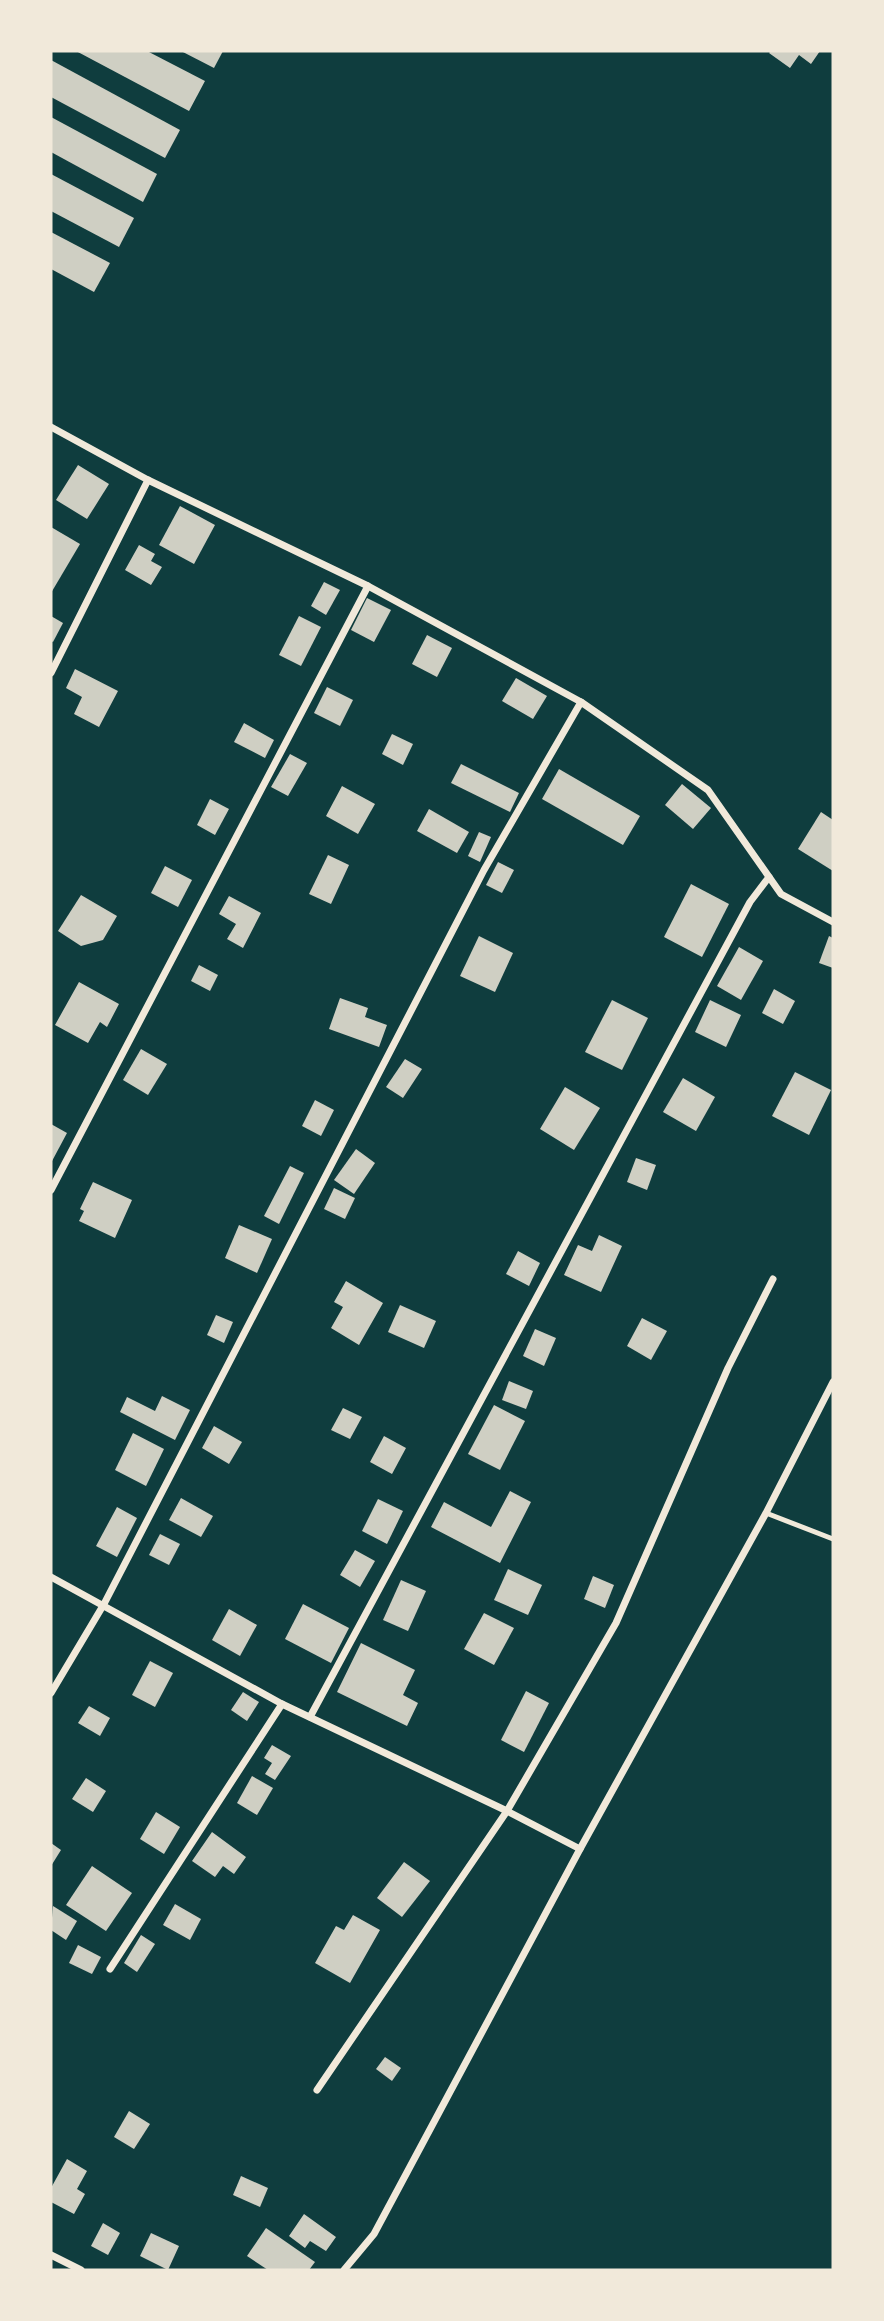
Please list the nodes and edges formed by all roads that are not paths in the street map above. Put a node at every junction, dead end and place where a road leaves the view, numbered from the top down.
1 (51, 427) edge
2 (148, 480) junction
3 (368, 586) junction
4 (51, 673) edge
5 (581, 702) junction
6 (769, 877) junction
7 (833, 922) edge
8 (51, 1191) edge
9 (774, 1279) dead end
10 (833, 1382) edge
11 (766, 1513) junction
12 (833, 1539) edge
13 (51, 1577) edge
14 (104, 1604) junction
15 (51, 1693) edge
16 (282, 1704) junction
17 (310, 1717) junction
18 (507, 1811) junction
19 (580, 1849) junction
20 (110, 1969) dead end
21 (317, 2090) dead end
22 (51, 2255) edge
23 (81, 2270) edge
24 (344, 2270) edge

1 - 2 street
2 - 3 street
2 - 4 street
3 - 5 street
3 - 8 street
5 - 6 street
5 - 14 street
6 - 7 street
6 - 17 street
9 - 18 street
10 - 11 street
11 - 12 lane
11 - 19 street
13 - 14 street
14 - 15 street
14 - 16 street
16 - 17 street
16 - 20 street
17 - 18 street
18 - 19 street
18 - 21 street
19 - 24 street
22 - 23 street

